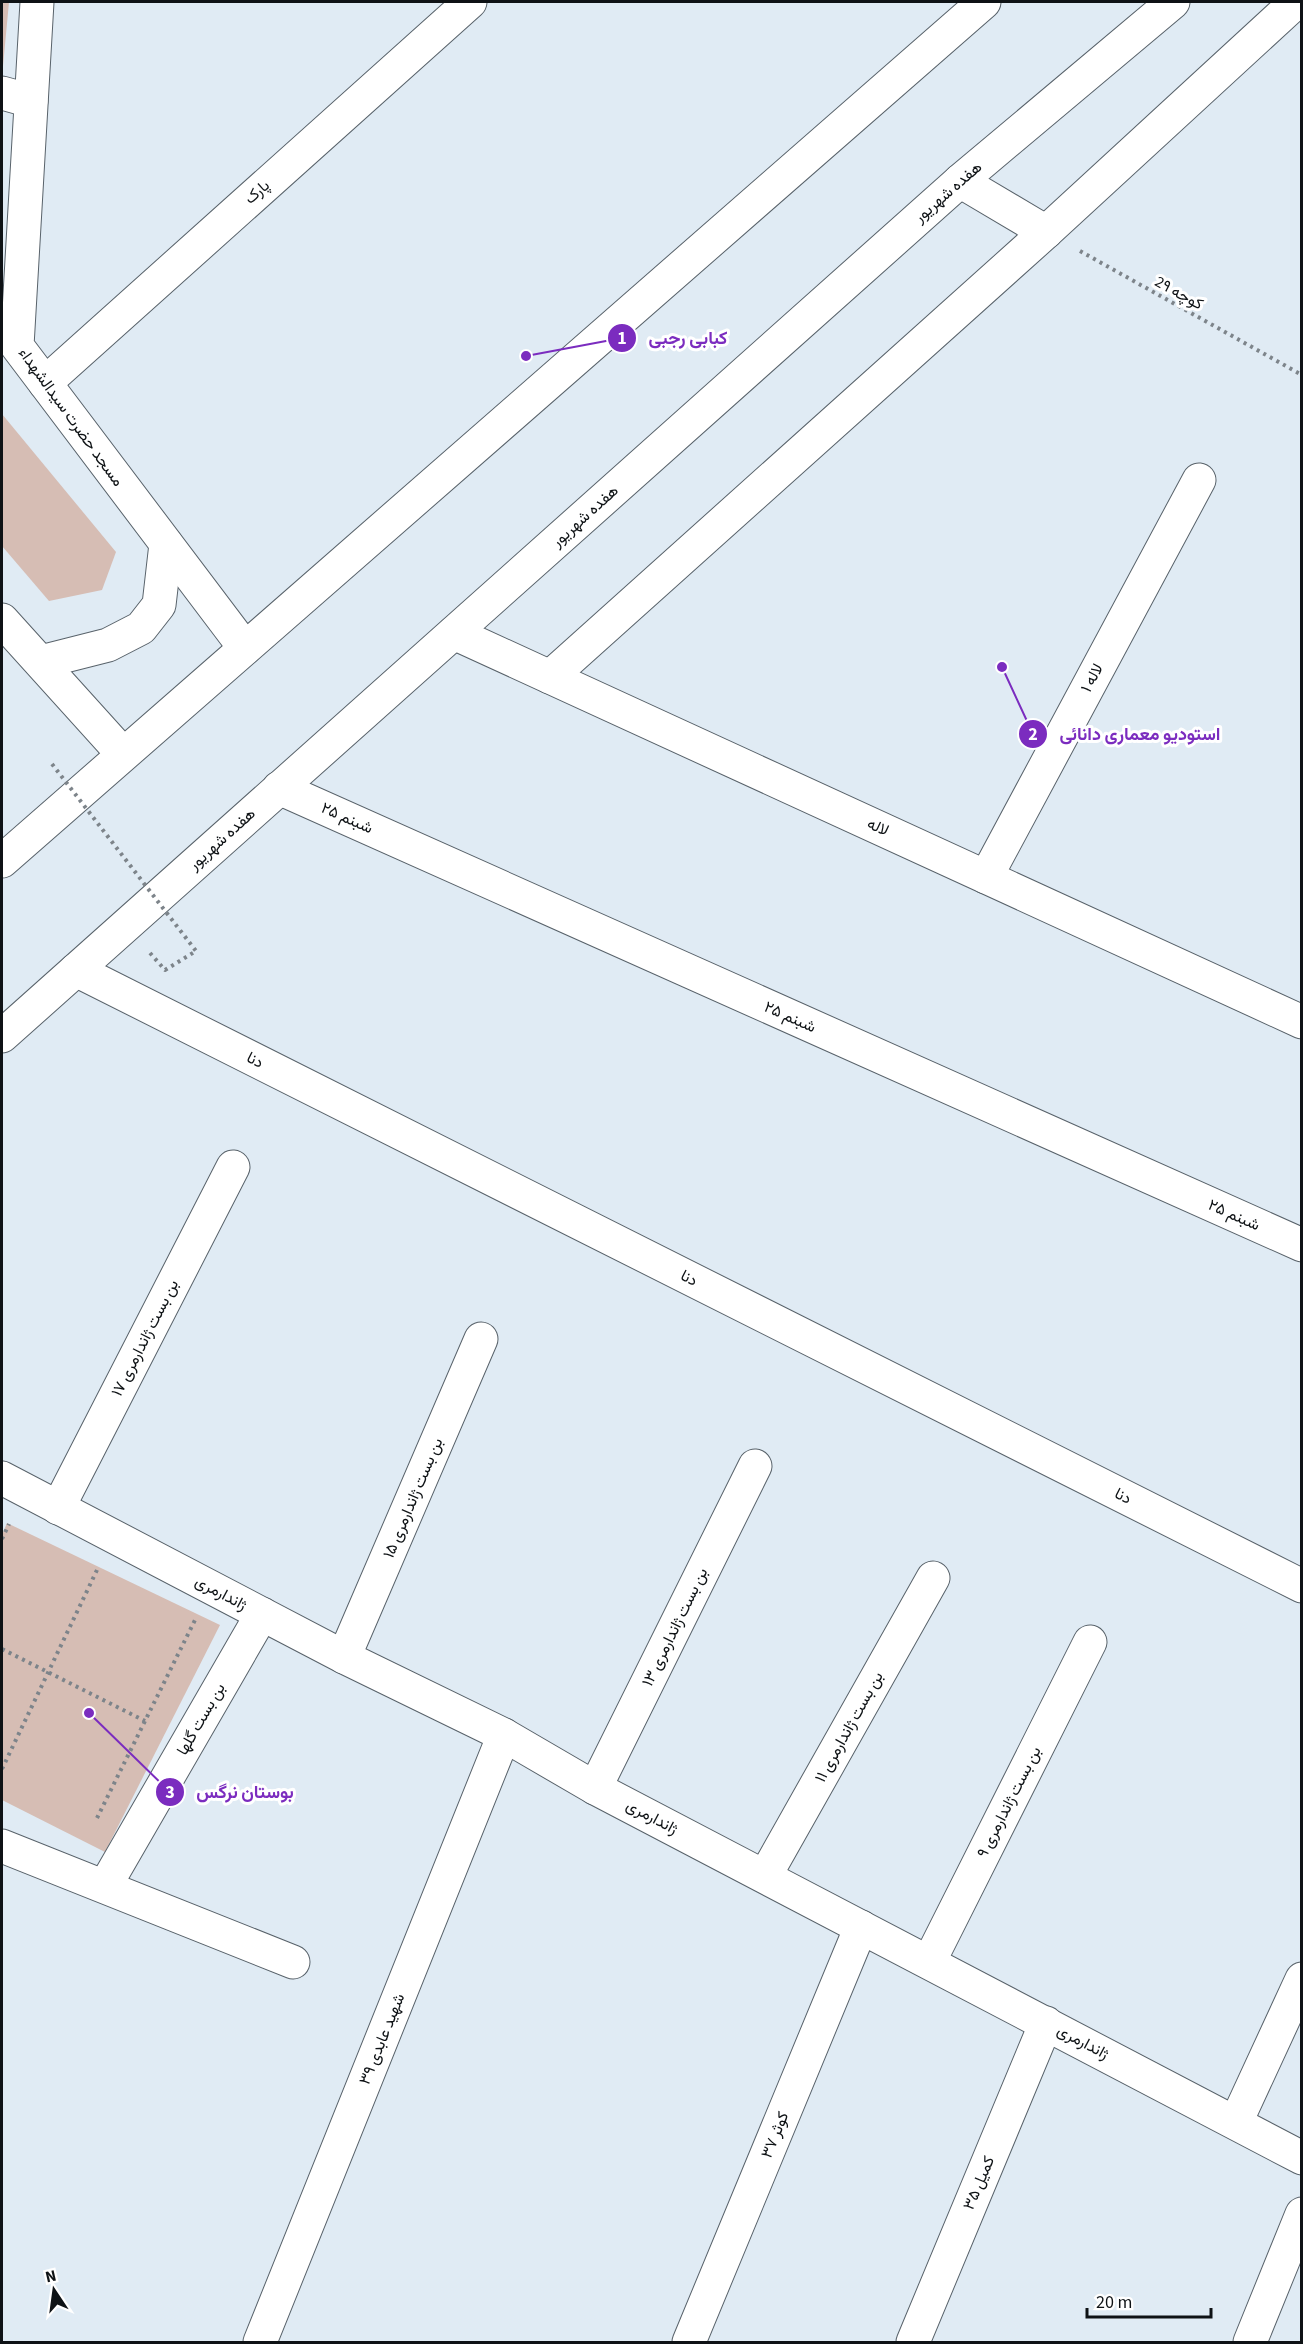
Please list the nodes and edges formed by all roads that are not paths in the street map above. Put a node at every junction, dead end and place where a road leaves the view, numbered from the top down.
1 (37, 2) edge
2 (470, 2) edge
3 (984, 2) edge
4 (1173, 2) edge
5 (1296, 2) edge
6 (16, 97) edge
7 (960, 180) junction
8 (1046, 232) junction
9 (45, 383) junction
10 (1199, 480) dead end
11 (166, 544) junction
12 (2, 620) edge
13 (454, 633) junction
14 (245, 648) junction
15 (41, 662) junction
16 (550, 677) junction
17 (123, 754) junction
18 (279, 788) junction
19 (2, 861) edge
20 (986, 877) junction
21 (76, 970) junction
22 (1299, 1016) edge
23 (2, 1036) edge
24 (232, 1167) dead end
25 (1302, 1245) edge
26 (481, 1339) dead end
27 (755, 1466) dead end
28 (2, 1478) edge
29 (58, 1508) junction
30 (933, 1578) dead end
31 (1302, 1586) edge
32 (262, 1614) junction
33 (1090, 1642) dead end
34 (344, 1657) junction
35 (504, 1735) junction
36 (595, 1788) junction
37 (2, 1846) edge
38 (765, 1876) junction
39 (105, 1886) junction
40 (861, 1927) junction
41 (293, 1962) dead end
42 (929, 1962) junction
43 (1302, 1979) edge
44 (1046, 2023) junction
45 (1236, 2122) junction
46 (1302, 2158) edge
47 (1302, 2214) edge
48 (260, 2343) edge
49 (690, 2343) edge
50 (913, 2343) edge
51 (1250, 2343) edge

1 - 6 street, مسجد حضرت سیدالشهداء
2 - 9 street, پارک
3 - 14 street
4 - 7 street, هفده شهریور
5 - 8 street
6 - 9 street, مسجد حضرت سیدالشهداء
7 - 8 street
7 - 13 street, هفده شهریور
8 - 16 street
9 - 11 street, مسجد حضرت سیدالشهداء
10 - 20 street, لاله ۱
11 - 14 street, مسجد حضرت سیدالشهداء
11 - 15 street
12 - 15 street
13 - 16 street, لاله
13 - 18 street, هفده شهریور
14 - 17 street
15 - 17 street
16 - 20 street, لاله
17 - 19 street
18 - 21 street, هفده شهریور
18 - 25 street, شبنم ۲۵
20 - 22 street, لاله
21 - 23 street, هفده شهریور
21 - 31 street, دنا
24 - 29 street, بن بست ژاندارمری ۱۷
26 - 34 street, بن بست ژاندارمری ۱۵
27 - 36 street, بن بست ژاندارمری ۱۳
28 - 29 street, ژاندارمری
29 - 32 street, ژاندارمری
30 - 38 street, بن بست ژاندارمری ۱۱
32 - 34 street, ژاندارمری
32 - 39 street, بن بست گلها
33 - 42 street, بن بست ژاندارمری ۹
34 - 35 street, ژاندارمری
35 - 36 street, ژاندارمری
35 - 48 street, شهید عابدی ۳۹
36 - 38 street, ژاندارمری
37 - 39 street
38 - 40 street, ژاندارمری
39 - 41 street
40 - 42 street, ژاندارمری
40 - 49 street, کوثر ۳۷
42 - 44 street, ژاندارمری
43 - 45 street
44 - 45 street, ژاندارمری
44 - 50 street, کمیل ۳۵
45 - 46 street, ژاندارمری
47 - 51 street

